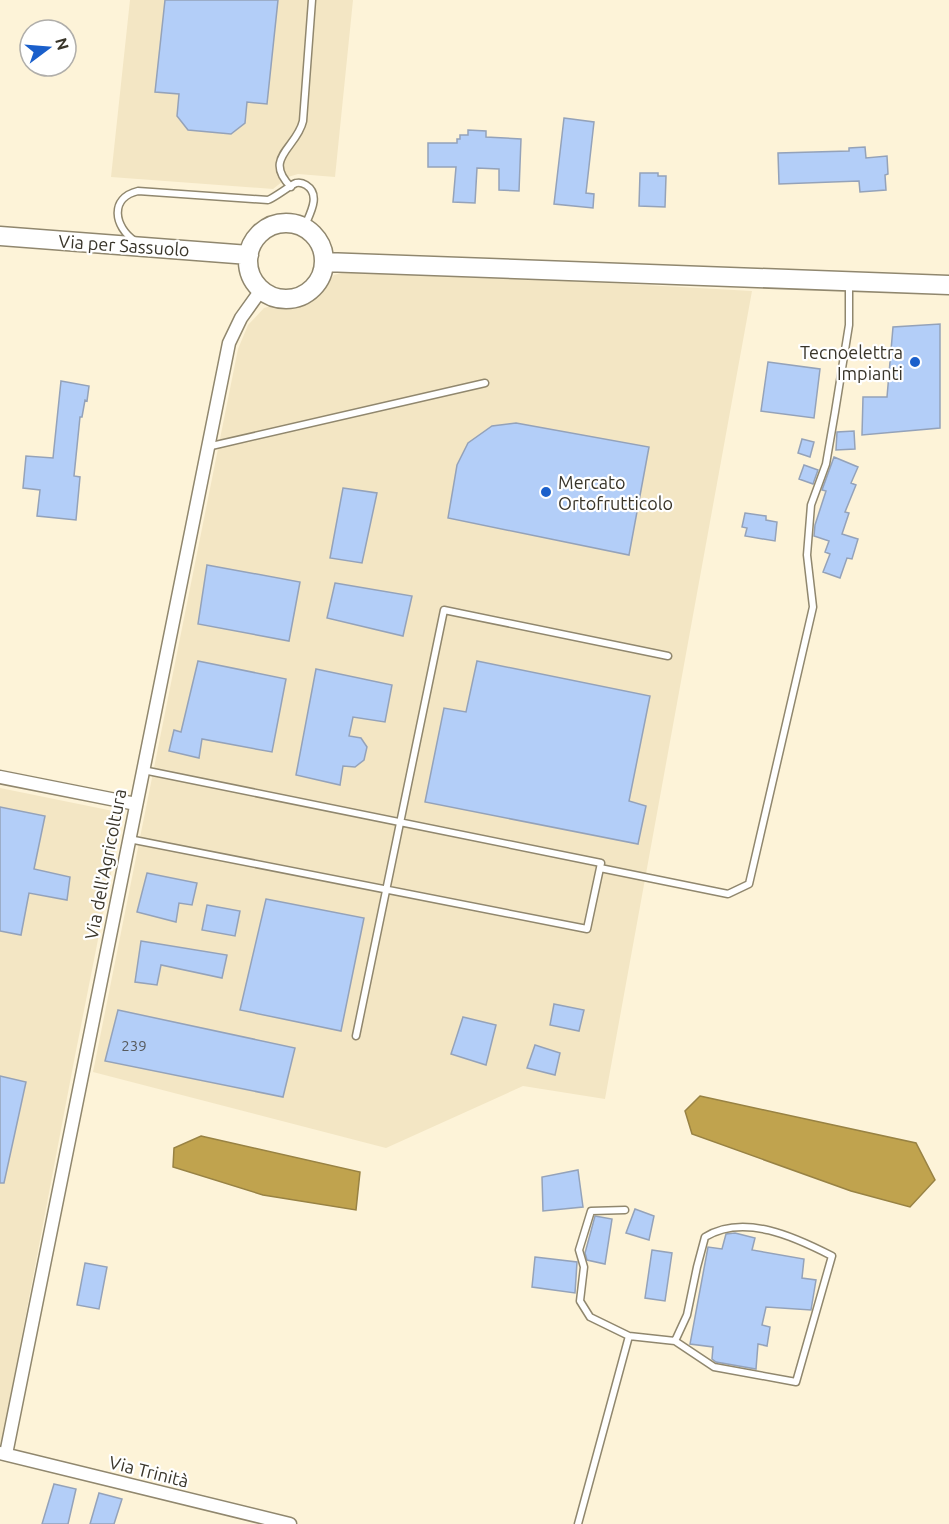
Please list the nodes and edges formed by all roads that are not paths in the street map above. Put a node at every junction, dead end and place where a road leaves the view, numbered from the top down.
1 (312, 0) edge
2 (291, 187) junction
3 (304, 228) junction
4 (0, 236) edge
5 (144, 247) junction
6 (249, 255) junction
7 (324, 262) junction
8 (850, 280) junction
9 (949, 285) edge
10 (261, 290) junction
11 (485, 383) dead end
12 (207, 447) junction
13 (668, 656) dead end
14 (142, 770) junction
15 (0, 777) edge
16 (136, 804) junction
17 (401, 822) junction
18 (129, 839) junction
19 (600, 868) junction
20 (388, 890) junction
21 (356, 1036) dead end
22 (625, 1210) dead end
23 (629, 1336) junction
24 (675, 1341) junction
25 (3, 1454) edge
26 (290, 1524) edge
27 (578, 1524) edge

1 - 2 lane
2 - 3 lane
2 - 5 lane
3 - 6 main road
3 - 7 main road
4 - 5 main road, Via per Sassuolo
5 - 6 main road, Via per Sassuolo
6 - 10 main road
7 - 8 main road
7 - 10 main road
8 - 9 main road
8 - 19 lane
10 - 12 street, Via dell'Agricoltura
11 - 12 lane
12 - 14 street, Via dell'Agricoltura
13 - 17 lane
14 - 16 street, Via dell'Agricoltura
14 - 17 lane
15 - 16 street
16 - 18 street, Via dell'Agricoltura
17 - 19 lane
17 - 20 lane
18 - 20 lane
18 - 25 street, Via dell'Agricoltura
19 - 20 lane
20 - 21 lane
22 - 23 lane
23 - 24 lane
23 - 27 lane
24 - 24 lane
25 - 26 street, Via Trinità

